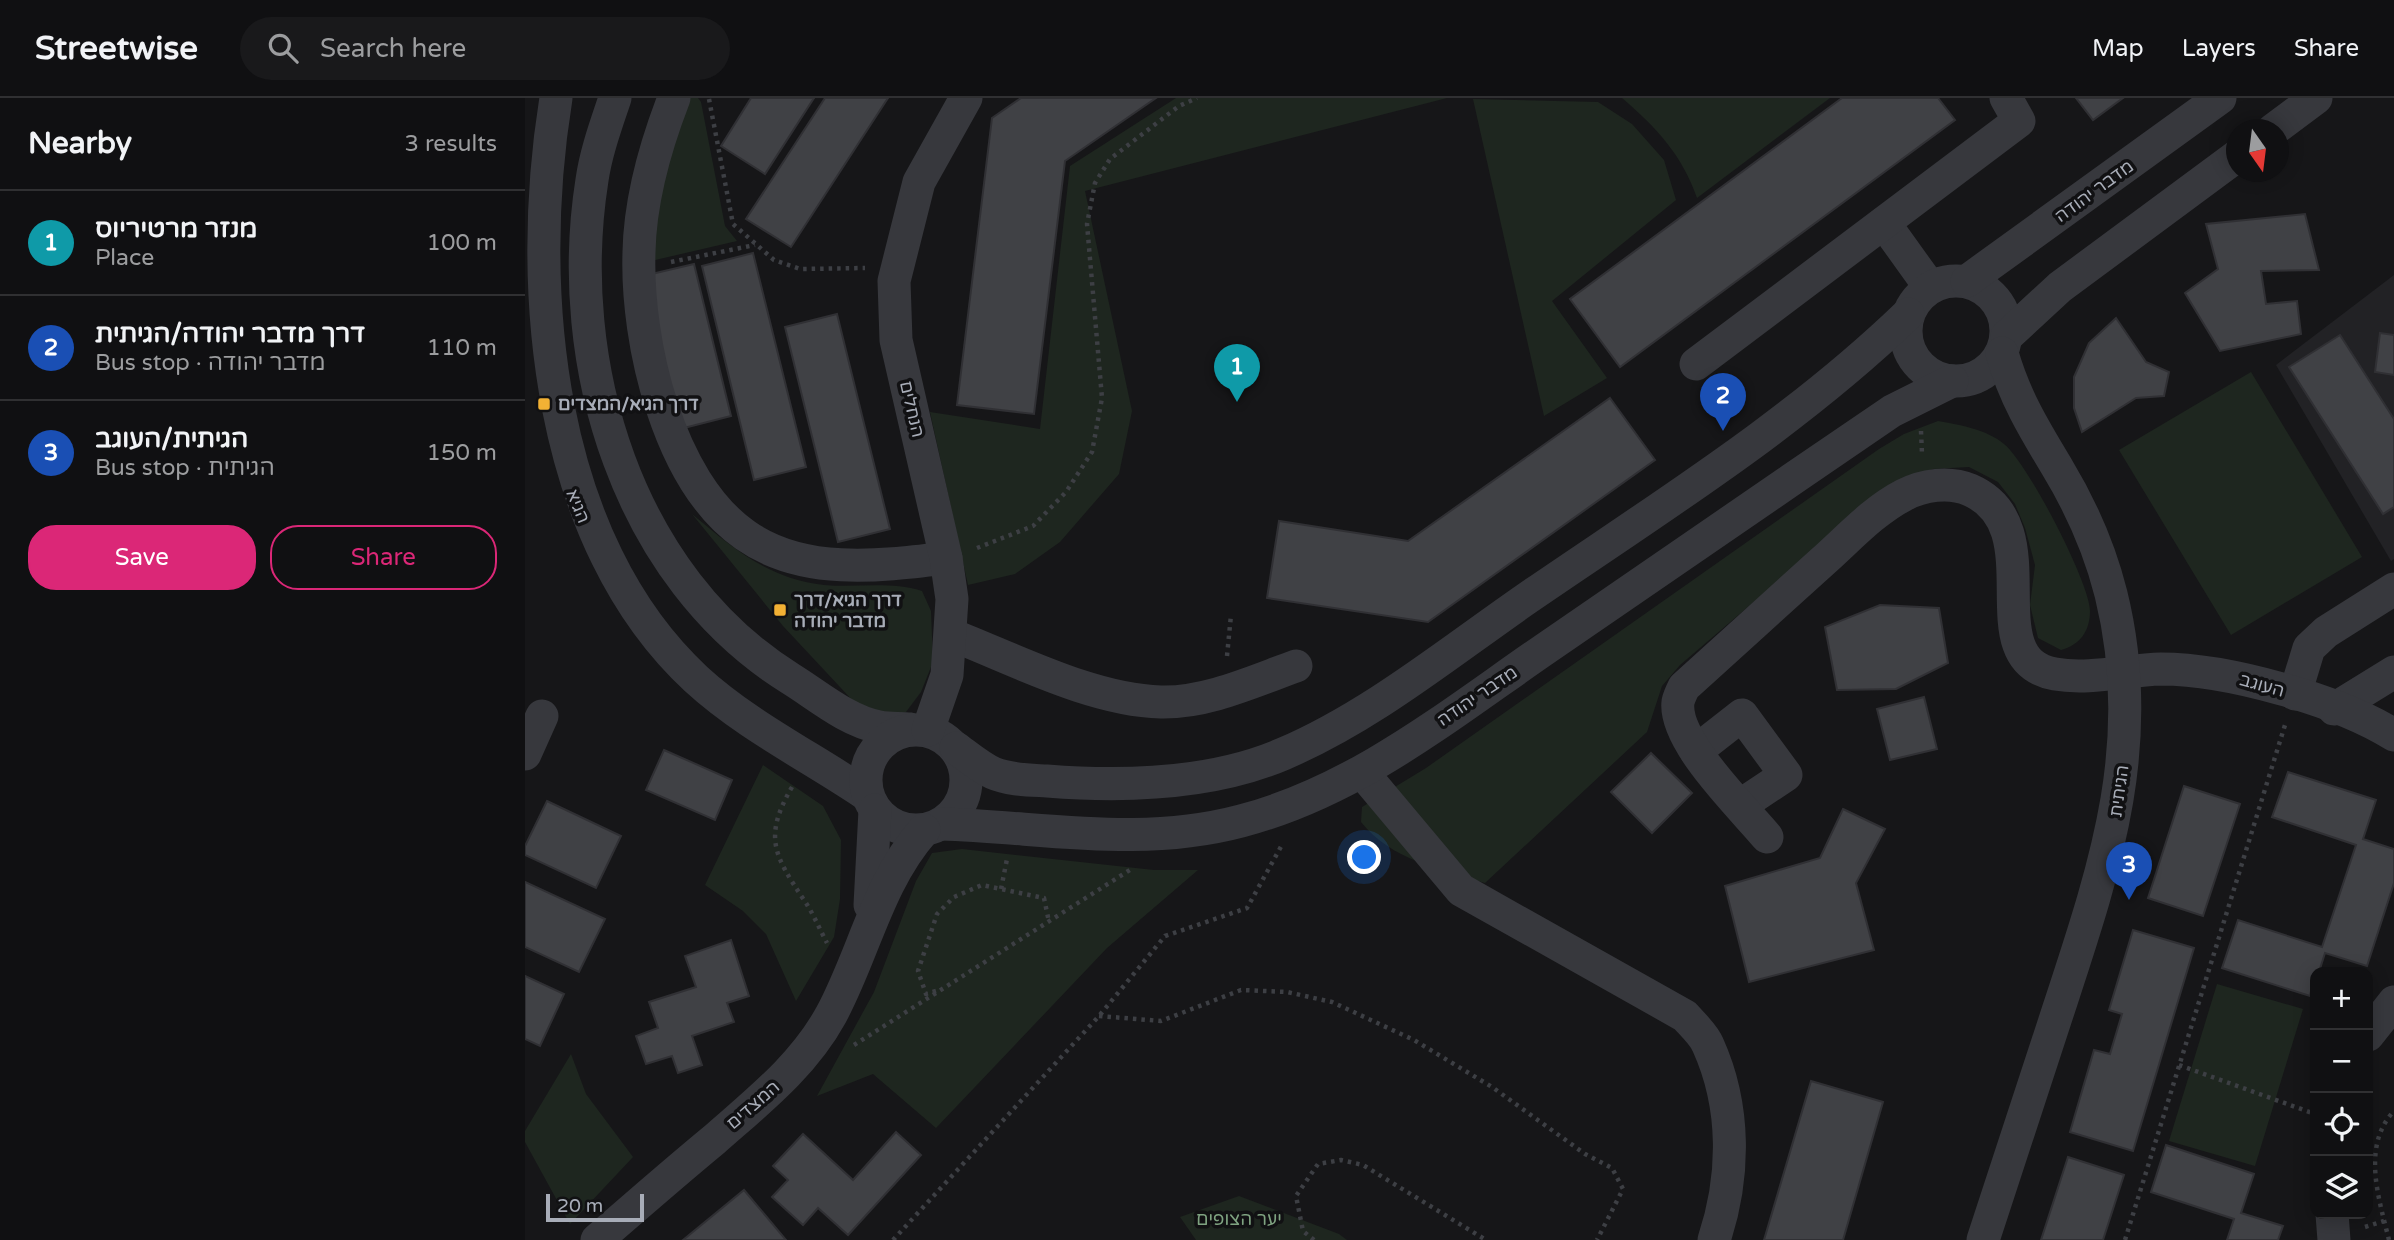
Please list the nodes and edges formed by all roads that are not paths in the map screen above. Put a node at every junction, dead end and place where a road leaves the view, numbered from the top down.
1 (556, 98) edge
2 (615, 98) edge
3 (674, 98) edge
4 (966, 98) edge
5 (2006, 98) edge
6 (2220, 98) edge
7 (2316, 98) edge
8 (2288, 119) edge
9 (2226, 164) edge
10 (1884, 223) junction
11 (1967, 281) junction
12 (1930, 287) junction
13 (1908, 314) junction
14 (2004, 344) junction
15 (1696, 364) dead end
16 (1959, 380) junction
17 (2030, 425) junction
18 (946, 558) junction
19 (2394, 589) edge
20 (952, 635) junction
21 (1296, 666) dead end
22 (2123, 671) junction
23 (2394, 672) edge
24 (2295, 694) junction
25 (2334, 709) junction
26 (543, 716) dead end
27 (919, 730) junction
28 (2394, 735) edge
29 (956, 748) junction
30 (1696, 751) junction
31 (525, 754) edge
32 (1362, 772) junction
33 (871, 802) junction
34 (1741, 805) junction
35 (932, 827) junction
36 (1767, 837) dead end
37 (865, 935) junction
38 (2394, 1002) edge
39 (2372, 1030) edge
40 (2332, 1219) edge
41 (597, 1240) edge
42 (1714, 1240) edge
43 (1983, 1240) edge
44 (2334, 1240) edge

1 - 33 street, הגיא
2 - 27 street
3 - 18 street
4 - 18 street, הנחלים
5 - 10 street
6 - 11 street, מדבר יהודה
7 - 8 street
9 - 14 street
10 - 12 street
10 - 15 street
11 - 12 street
11 - 14 street
12 - 13 street
13 - 16 street
13 - 29 street
14 - 16 street
14 - 17 street, הגיתית
16 - 17 street, הגיתית
16 - 32 street, מדבר יהודה
17 - 22 street, הגיתית
18 - 20 street, הנחלים
19 - 24 street
20 - 21 street
20 - 27 street, הנחלים
22 - 24 street, העוגב
22 - 30 street, העוגב
22 - 43 street, הגיתית
23 - 25 street
24 - 25 street, העוגב
25 - 28 street, העוגב
26 - 31 street
27 - 29 street
27 - 33 street
29 - 35 street
30 - 34 street
30 - 34 street
32 - 35 street, מדבר יהודה
32 - 42 street
33 - 35 street
33 - 37 street, המצדים
34 - 36 street
35 - 37 street, המצדים
37 - 41 street, המצדים
38 - 39 street
40 - 44 street

